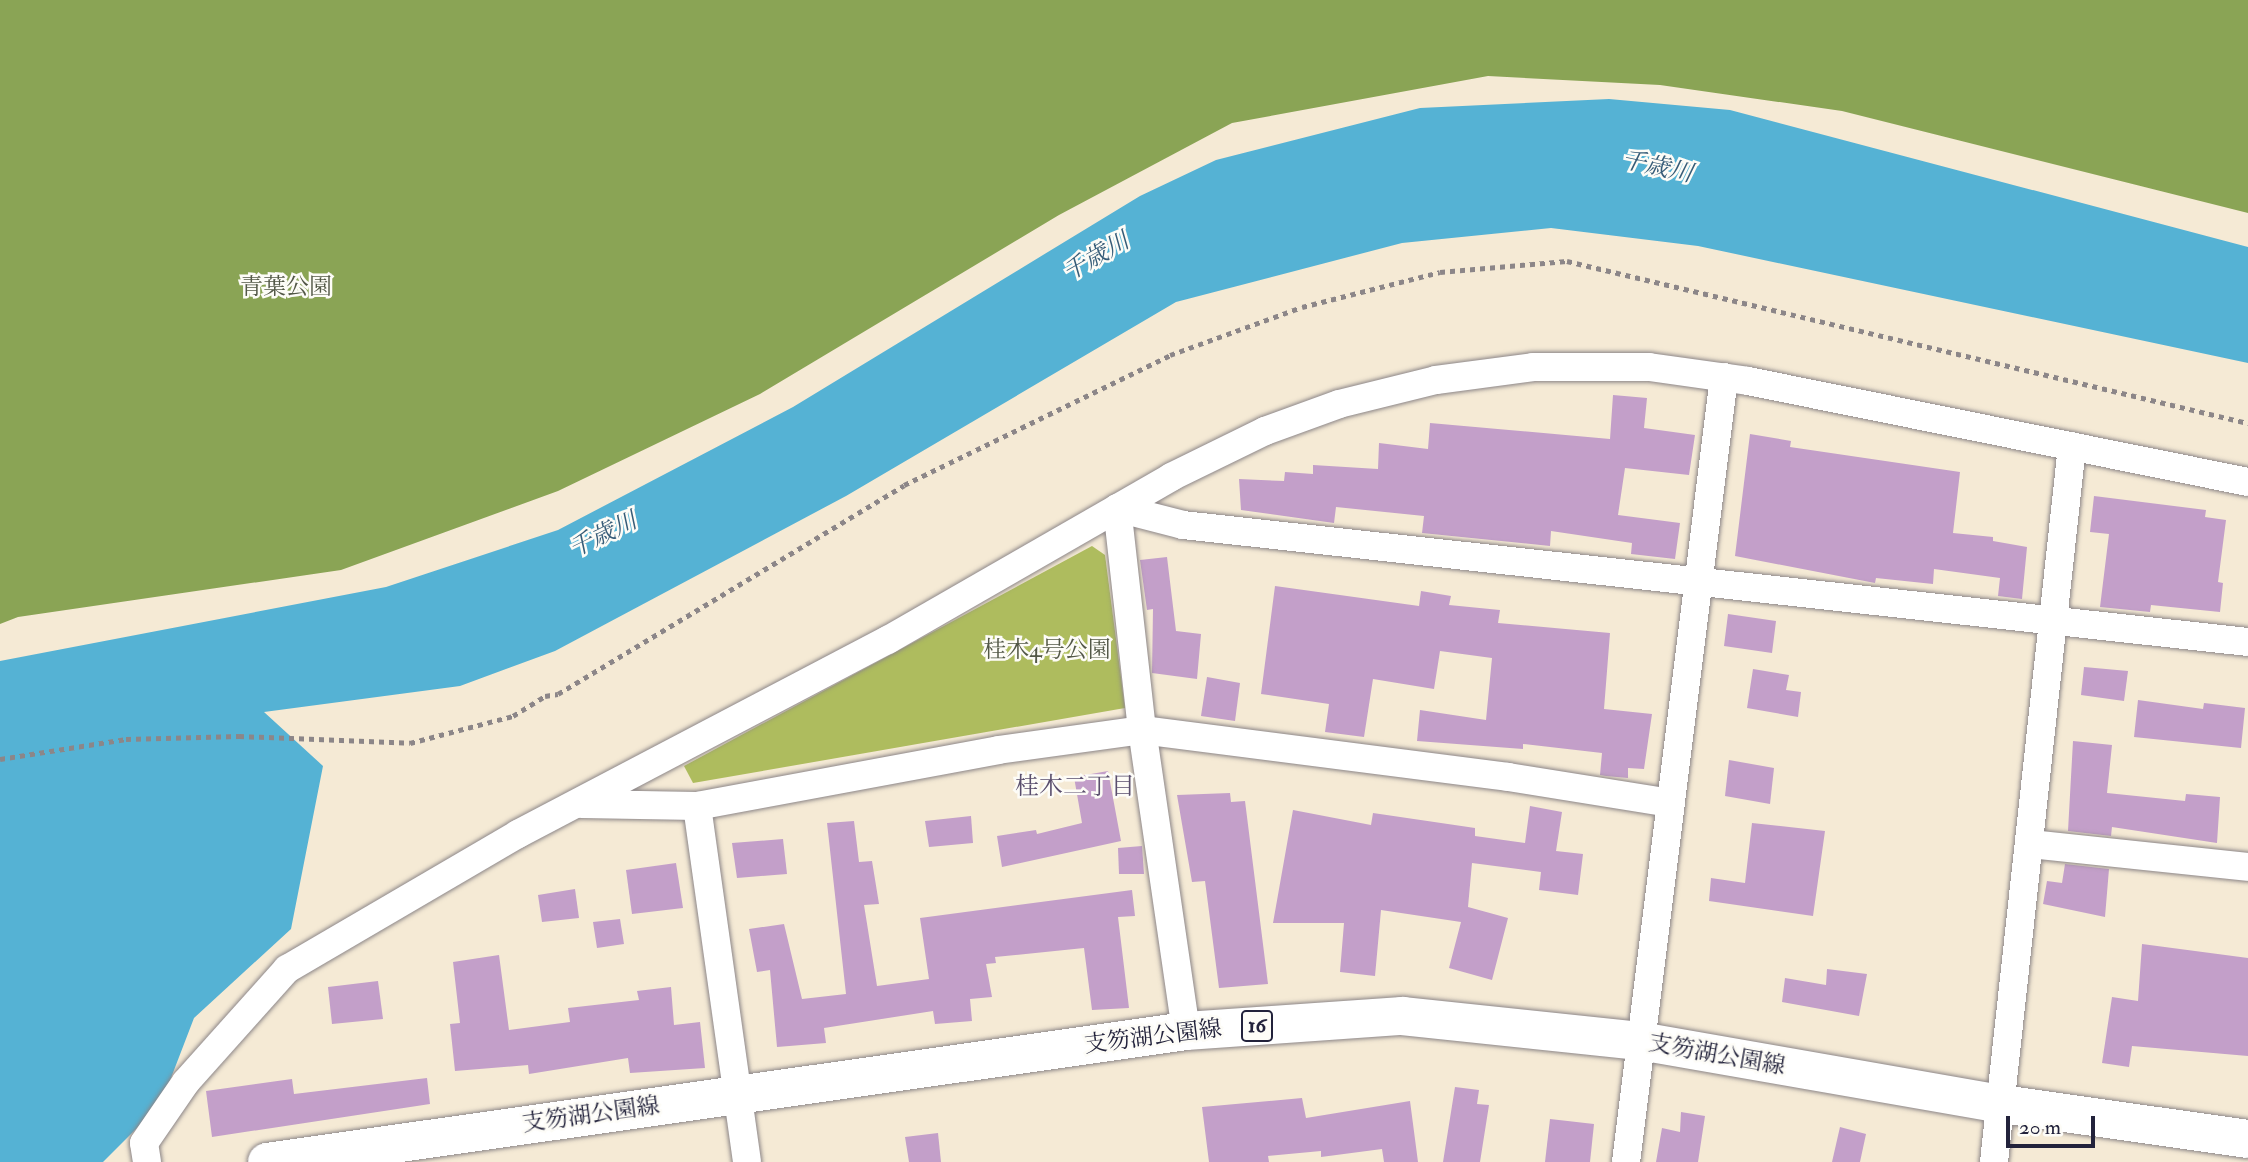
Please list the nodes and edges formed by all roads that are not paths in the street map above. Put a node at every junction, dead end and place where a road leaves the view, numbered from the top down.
1 (1724, 377) junction
2 (2073, 446) junction
3 (2248, 482) edge
4 (1117, 508) junction
5 (1698, 578) junction
6 (2054, 620) junction
7 (2248, 642) edge
8 (1142, 730) junction
9 (1670, 803) junction
10 (580, 804) junction
11 (697, 806) junction
12 (2030, 844) junction
13 (2248, 867) edge
14 (1186, 1031) junction
15 (1640, 1041) junction
16 (737, 1094) junction
17 (2001, 1104) junction
18 (2248, 1139) edge
19 (147, 1162) edge
20 (267, 1162) edge
21 (747, 1162) edge
22 (1626, 1162) edge
23 (1994, 1162) edge

1 - 2 street
1 - 4 street
1 - 5 street
2 - 3 street
2 - 6 street
4 - 5 street
4 - 8 street
4 - 10 street
5 - 6 street
5 - 9 street
6 - 7 street
6 - 12 street
8 - 9 street
8 - 11 street
8 - 14 street
9 - 15 street
10 - 11 street
10 - 19 street
11 - 16 street
12 - 13 street
12 - 17 street
14 - 15 main road, 支笏湖公園線 / 16
14 - 16 main road, 支笏湖公園線 / 16
15 - 17 main road, 支笏湖公園線 / 16
15 - 22 street
16 - 20 main road, 支笏湖公園線 / 16
16 - 21 street
17 - 18 main road, 支笏湖公園線 / 16
17 - 23 street

